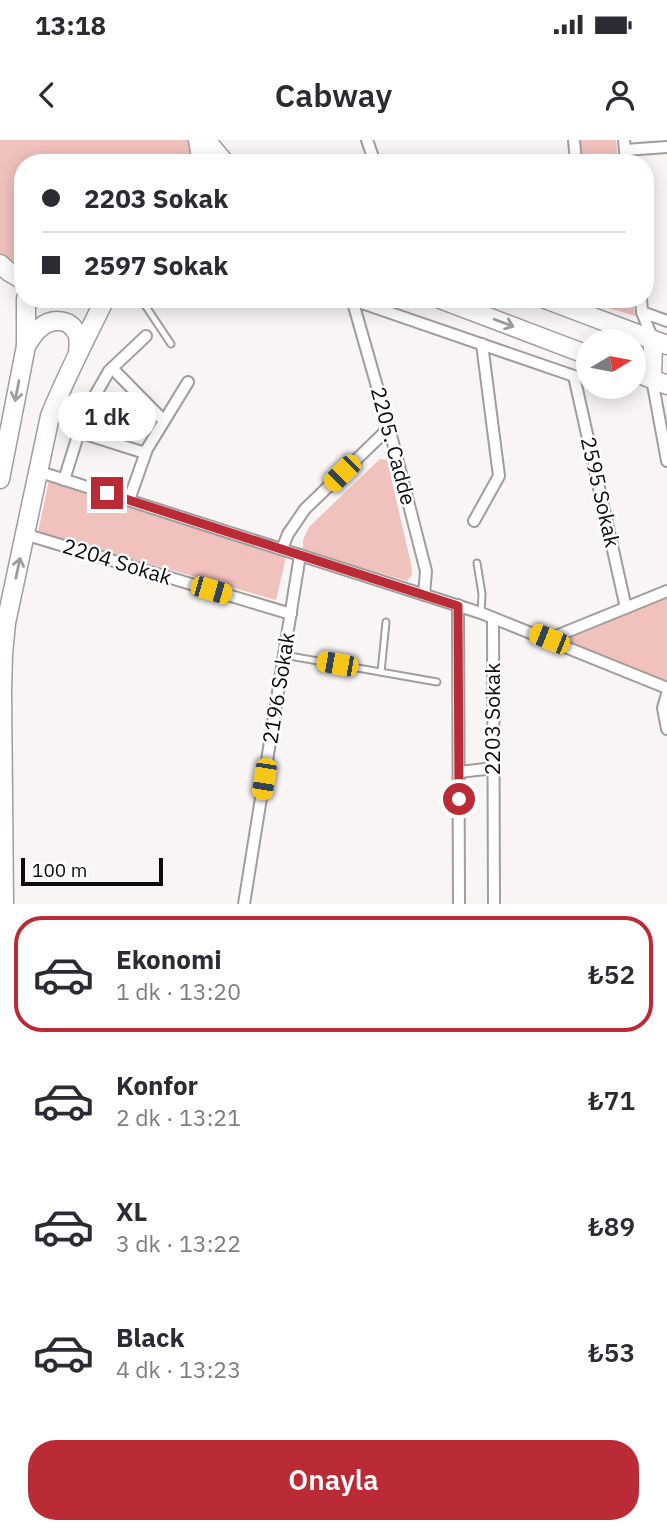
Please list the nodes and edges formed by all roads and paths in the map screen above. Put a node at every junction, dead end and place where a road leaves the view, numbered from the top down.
1 (206, 140) edge
2 (624, 145) edge
3 (667, 147) edge
4 (218, 154) edge
5 (26, 308) edge
6 (101, 308) edge
7 (147, 308) edge
8 (355, 308) edge
9 (376, 308) edge
10 (464, 308) edge
11 (569, 308) edge
12 (642, 308) edge
13 (642, 312) junction
14 (667, 321) edge
15 (146, 336) dead end
16 (660, 342) edge
17 (171, 344) dead end
18 (482, 345) junction
19 (26, 346) junction
20 (576, 350) edge
21 (75, 362) junction
22 (112, 368) junction
23 (188, 382) dead end
24 (659, 382) edge
25 (164, 421) junction
26 (389, 428) junction
27 (79, 432) junction
28 (145, 453) junction
29 (667, 461) edge
30 (37, 471) junction
31 (0, 479) edge
32 (64, 480) junction
33 (129, 500) junction
34 (474, 521) dead end
35 (24, 534) junction
36 (282, 549) junction
37 (300, 555) junction
38 (477, 563) dead end
39 (667, 591) edge
40 (424, 595) junction
41 (458, 606) junction
42 (626, 608) junction
43 (481, 613) junction
44 (291, 614) junction
45 (493, 618) junction
46 (386, 622) dead end
47 (549, 639) junction
48 (284, 654) junction
49 (381, 672) junction
50 (436, 682) dead end
51 (667, 688) edge
52 (667, 694) edge
53 (667, 729) edge
54 (494, 768) junction
55 (459, 772) junction
56 (4, 904) edge
57 (244, 904) edge
58 (459, 904) edge
59 (494, 904) edge

1 - 4 main road
2 - 3 street
5 - 19 main road
6 - 21 main road
7 - 17 lane
8 - 26 street, 2205. Cadde
9 - 18 street
10 -> 20 main road
11 - 16 main road
12 - 13 street
13 - 14 street
13 - 16 street
15 - 22 street
16 - 24 main road
18 - 34 street
18 - 42 street, 2595 Sokak
19 - 21 main road
19 -> 31 main road
21 - 30 main road
22 - 25 street
22 - 27 street
23 - 25 street
24 - 29 street
25 - 28 street
26 - 36 street
26 - 40 street, 2205. Cadde
27 - 28 street
27 - 32 street
28 - 33 street
30 - 32 street
30 - 35 main road
32 - 33 street
33 - 36 street
35 - 44 street, 2204 Sokak
56 -> 35 main road
36 - 37 street
37 - 40 street
37 - 44 street, 2196 Sokak
38 - 43 lane
39 - 42 street
40 - 41 street
41 - 43 street
41 - 55 street, 2203 Sokak
42 - 47 street
43 - 45 street
44 - 48 street, 2196 Sokak
45 - 47 street
45 - 54 street, 2203 Sokak
46 - 49 lane
47 - 51 street
48 - 49 lane
48 - 57 street, 2196 Sokak
49 - 50 lane
52 - 53 street
54 - 55 street
54 - 59 street, 2203 Sokak
55 - 58 street, 2203 Sokak

